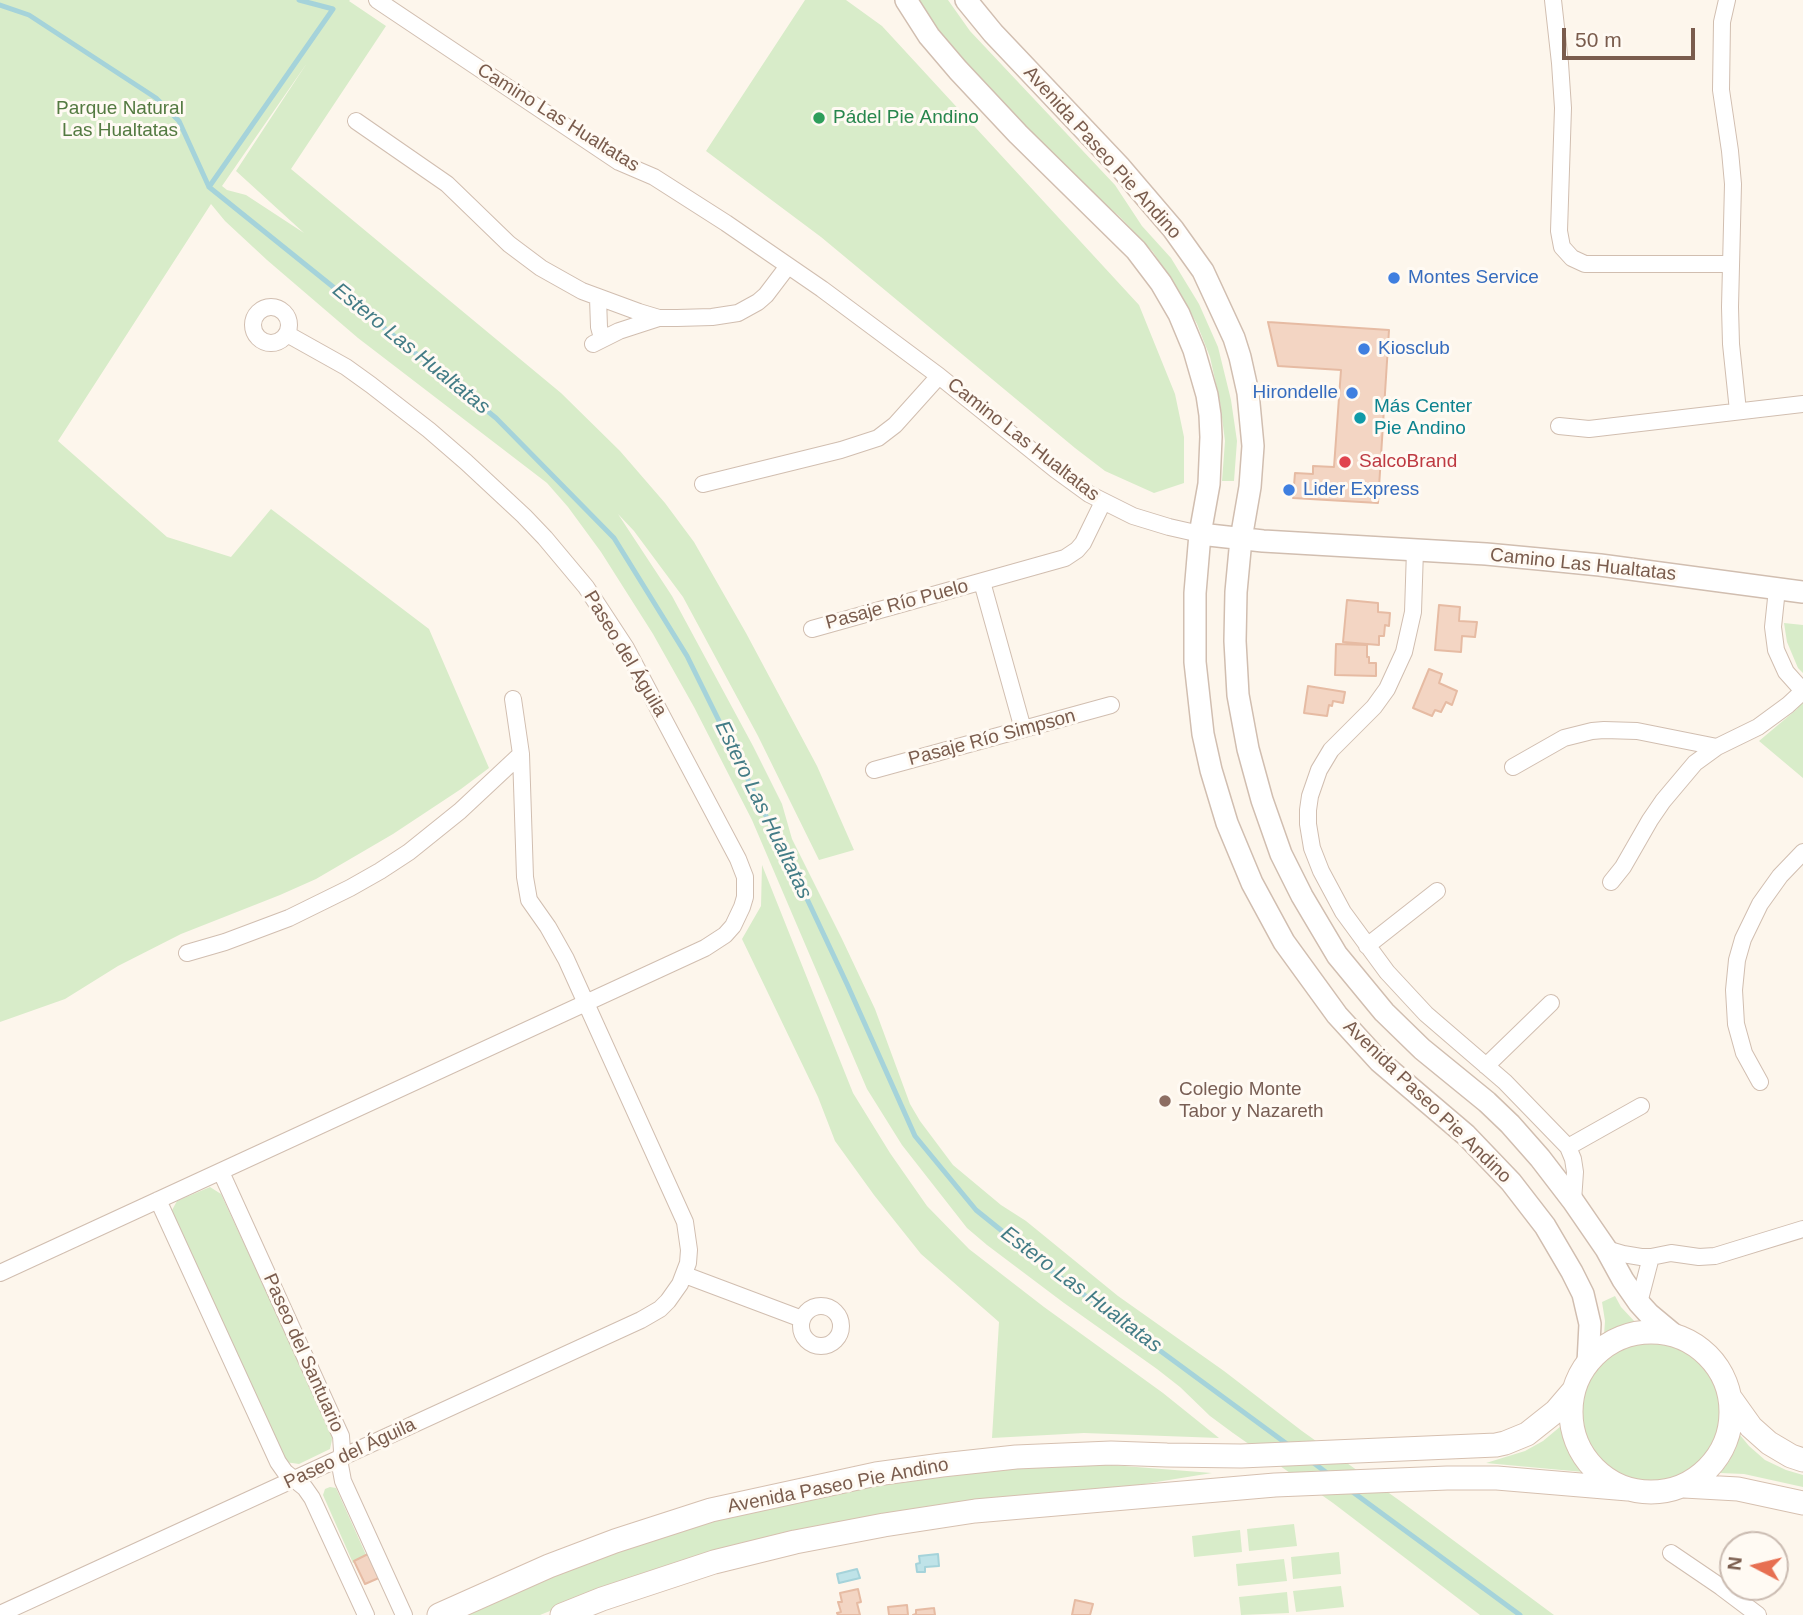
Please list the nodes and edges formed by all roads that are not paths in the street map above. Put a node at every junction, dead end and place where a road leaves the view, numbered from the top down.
1 (377, 0) edge
2 (906, 0) edge
3 (966, 0) edge
4 (1553, 0) edge
5 (1727, 0) edge
6 (356, 121) dead end
7 (1730, 264) junction
8 (788, 266) junction
9 (598, 298) junction
10 (659, 318) junction
11 (287, 334) dead end
12 (939, 376) junction
13 (1803, 404) edge
14 (1738, 411) junction
15 (1559, 426) dead end
16 (702, 484) dead end
17 (1103, 502) junction
18 (1200, 534) junction
19 (1241, 539) junction
20 (1415, 550) junction
21 (982, 582) junction
22 (1777, 589) junction
23 (1803, 592) edge
24 (811, 629) dead end
25 (1803, 691) edge
26 (513, 699) dead end
27 (1111, 705) dead end
28 (1023, 729) junction
29 (1717, 747) junction
30 (521, 754) junction
31 (1513, 767) dead end
32 (874, 770) dead end
33 (1803, 852) edge
34 (1611, 882) dead end
35 (1437, 891) dead end
36 (1367, 946) junction
37 (187, 953) dead end
38 (586, 1003) junction
39 (1551, 1003) dead end
40 (1486, 1066) junction
41 (1760, 1082) dead end
42 (1641, 1106) dead end
43 (1568, 1147) junction
44 (221, 1172) junction
45 (158, 1200) junction
46 (1573, 1201) junction
47 (1803, 1229) edge
48 (1606, 1249) junction
49 (1651, 1257) junction
50 (0, 1273) edge
51 (685, 1275) junction
52 (1639, 1303) junction
53 (802, 1319) dead end
54 (1673, 1335) junction
55 (1588, 1363) junction
56 (1574, 1390) junction
57 (1731, 1399) junction
58 (341, 1458) junction
59 (1803, 1460) edge
60 (294, 1479) junction
61 (1684, 1486) junction
62 (1628, 1489) junction
63 (1803, 1503) edge
64 (1671, 1553) dead end
65 (0, 1614) edge
66 (366, 1615) edge
67 (404, 1615) edge
68 (439, 1615) edge
69 (562, 1615) edge
70 (1758, 1615) edge

1 - 8 street, Camino Las Hualtatas
2 - 18 street, Avenida Paseo Pie Andino
3 - 19 street, Avenida Paseo Pie Andino
4 - 7 street
5 - 7 street
6 - 9 street
7 - 14 street
8 - 10 street
8 - 12 street, Camino Las Hualtatas
9 - 10 street
9 - 10 street
11 - 38 street, Paseo del Águila
12 - 16 street
12 - 17 street, Camino Las Hualtatas
13 - 14 street
14 - 15 street
17 - 18 street, Camino Las Hualtatas
17 - 21 street, Pasaje Río Puelo
18 - 19 street, Camino Las Hualtatas
18 - 55 street, Avenida Paseo Pie Andino
19 - 20 street, Camino Las Hualtatas
19 - 46 street, Avenida Paseo Pie Andino
20 - 22 street, Camino Las Hualtatas
20 - 36 street
21 - 24 street, Pasaje Río Puelo
21 - 28 street, Pasaje Río Puelo
22 - 23 street, Camino Las Hualtatas
22 - 25 street
25 - 29 street
26 - 30 street
27 - 28 street, Pasaje Río Simpson
28 - 32 street, Pasaje Río Simpson
29 - 31 street
29 - 34 street
30 - 37 street
30 - 38 street
33 - 41 street
35 - 36 street
36 - 40 street
38 - 44 street, Paseo del Águila
38 - 51 street
39 - 40 street
40 - 43 street
42 - 43 street
43 - 46 street
44 - 45 street, Paseo del Águila
44 - 58 street, Paseo del Santuario
45 - 50 street, Paseo del Águila
45 - 60 street
46 - 48 street, Avenida Paseo Pie Andino
47 - 49 street
48 - 49 street
48 - 52 street, Avenida Paseo Pie Andino
49 - 52 street
51 - 53 street
51 - 58 street, Paseo del Águila
52 - 54 street, Avenida Paseo Pie Andino
54 - 55 main road
54 - 57 main road
55 - 56 main road
56 - 62 main road
56 - 68 main road, Avenida Paseo Pie Andino
57 - 59 main road
57 - 61 main road
58 - 60 street, Paseo del Águila
58 - 67 street, Paseo del Santuario
60 - 65 street, Paseo del Águila
60 - 66 street
61 - 62 main road
61 - 63 main road
62 - 69 main road
64 - 70 street

